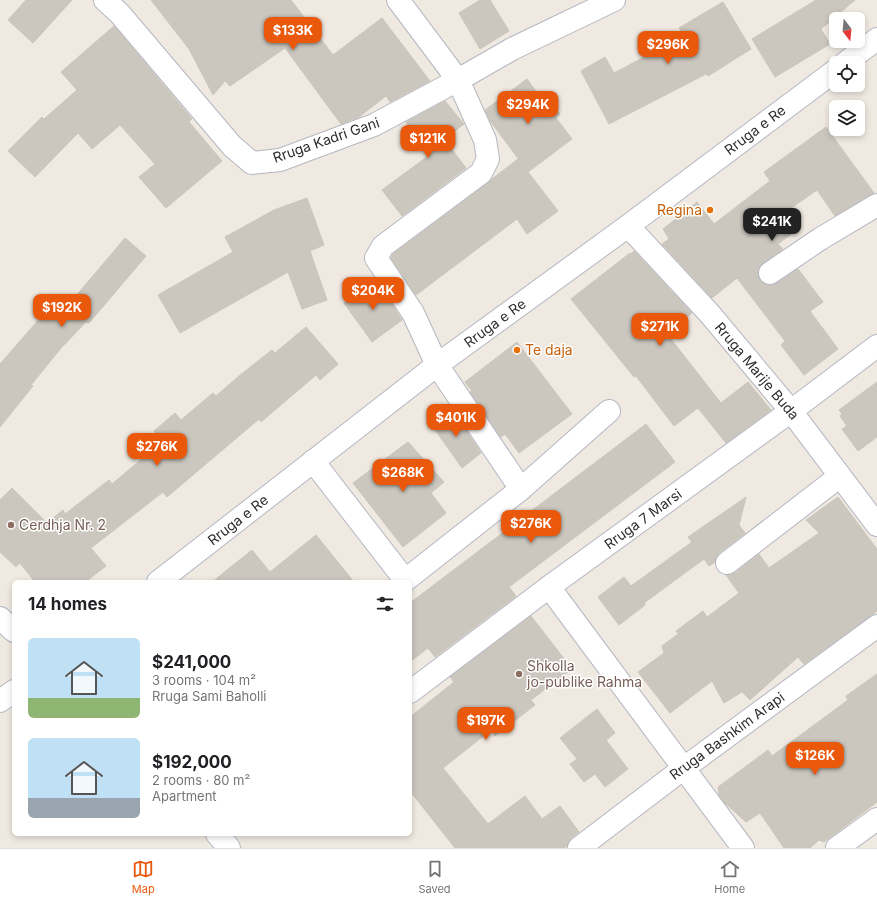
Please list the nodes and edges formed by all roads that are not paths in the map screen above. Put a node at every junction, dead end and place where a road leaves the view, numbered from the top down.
1 (105, 0) edge
2 (398, 0) edge
3 (614, 0) edge
4 (877, 39) edge
5 (854, 56) edge
6 (829, 75) edge
7 (458, 80) junction
8 (877, 205) edge
9 (628, 226) junction
10 (770, 273) dead end
11 (877, 346) edge
12 (437, 365) junction
13 (609, 411) dead end
14 (791, 411) junction
15 (313, 461) junction
16 (840, 476) junction
17 (521, 489) junction
18 (877, 525) edge
19 (727, 563) dead end
20 (161, 580) edge
21 (403, 580) edge
22 (405, 580) edge
23 (549, 587) junction
24 (0, 618) edge
25 (877, 626) edge
26 (12, 629) edge
27 (412, 690) edge
28 (12, 693) edge
29 (0, 702) edge
30 (684, 768) junction
31 (877, 819) edge
32 (579, 848) edge
33 (743, 848) edge
34 (837, 848) edge

1 - 7 street, Rruga Kadri Gani
2 - 7 street
3 - 7 street, Rruga Kadri Gani
4 - 5 street
6 - 9 street, Rruga e Re
7 - 12 street
8 - 10 street
9 - 12 street, Rruga e Re
9 - 14 street, Rruga Marije Buda
11 - 14 street, Rruga 7 Marsi
12 - 15 street, Rruga e Re
12 - 17 street
13 - 17 street
14 - 16 street, Rruga Marije Buda
14 - 23 street, Rruga 7 Marsi
15 - 20 street, Rruga e Re
15 - 21 street
16 - 18 street, Rruga Marije Buda
16 - 19 street
17 - 22 street
23 - 27 street, Rruga 7 Marsi
23 - 30 street
24 - 26 street
25 - 30 street, Rruga Bashkim Arapi
28 - 29 street
30 - 32 street, Rruga Bashkim Arapi
30 - 33 street
31 - 34 street

